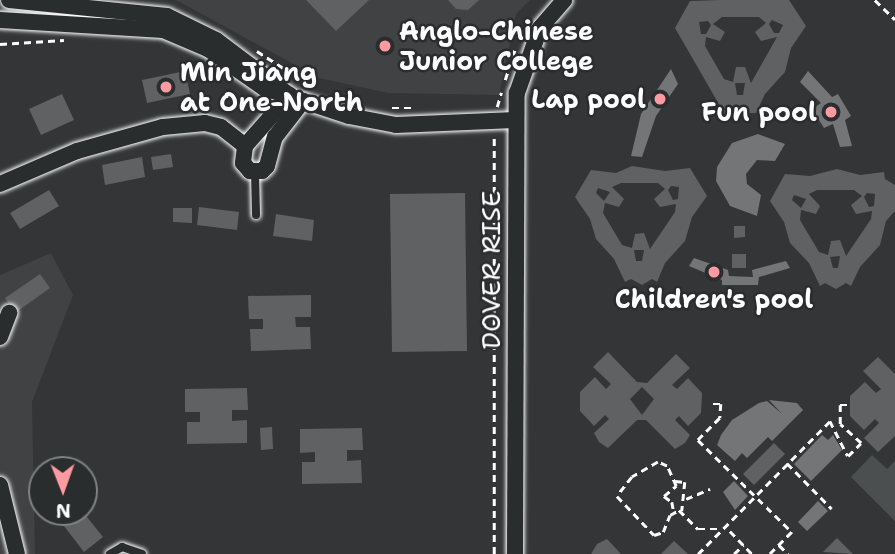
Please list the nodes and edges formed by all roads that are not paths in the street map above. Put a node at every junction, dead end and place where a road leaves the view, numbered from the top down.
1 (9, 0) edge
2 (564, 0) edge
3 (0, 20) edge
4 (165, 23) junction
5 (297, 98) junction
6 (515, 120) junction
7 (245, 146) junction
8 (255, 173) junction
9 (4, 182) edge
10 (256, 215) dead end
11 (9, 313) dead end
12 (0, 337) edge
13 (0, 485) edge
14 (17, 554) edge
15 (110, 554) edge
16 (142, 554) edge
17 (515, 554) edge

1 - 4 street
2 - 6 street, DOVER RISE
3 - 4 street
4 - 5 street
5 - 6 street
5 - 7 street
5 - 8 street
6 - 17 street, DOVER RISE
7 - 8 street
7 - 9 street
8 - 10 lane
11 - 12 street
13 - 14 street
15 - 16 lane

